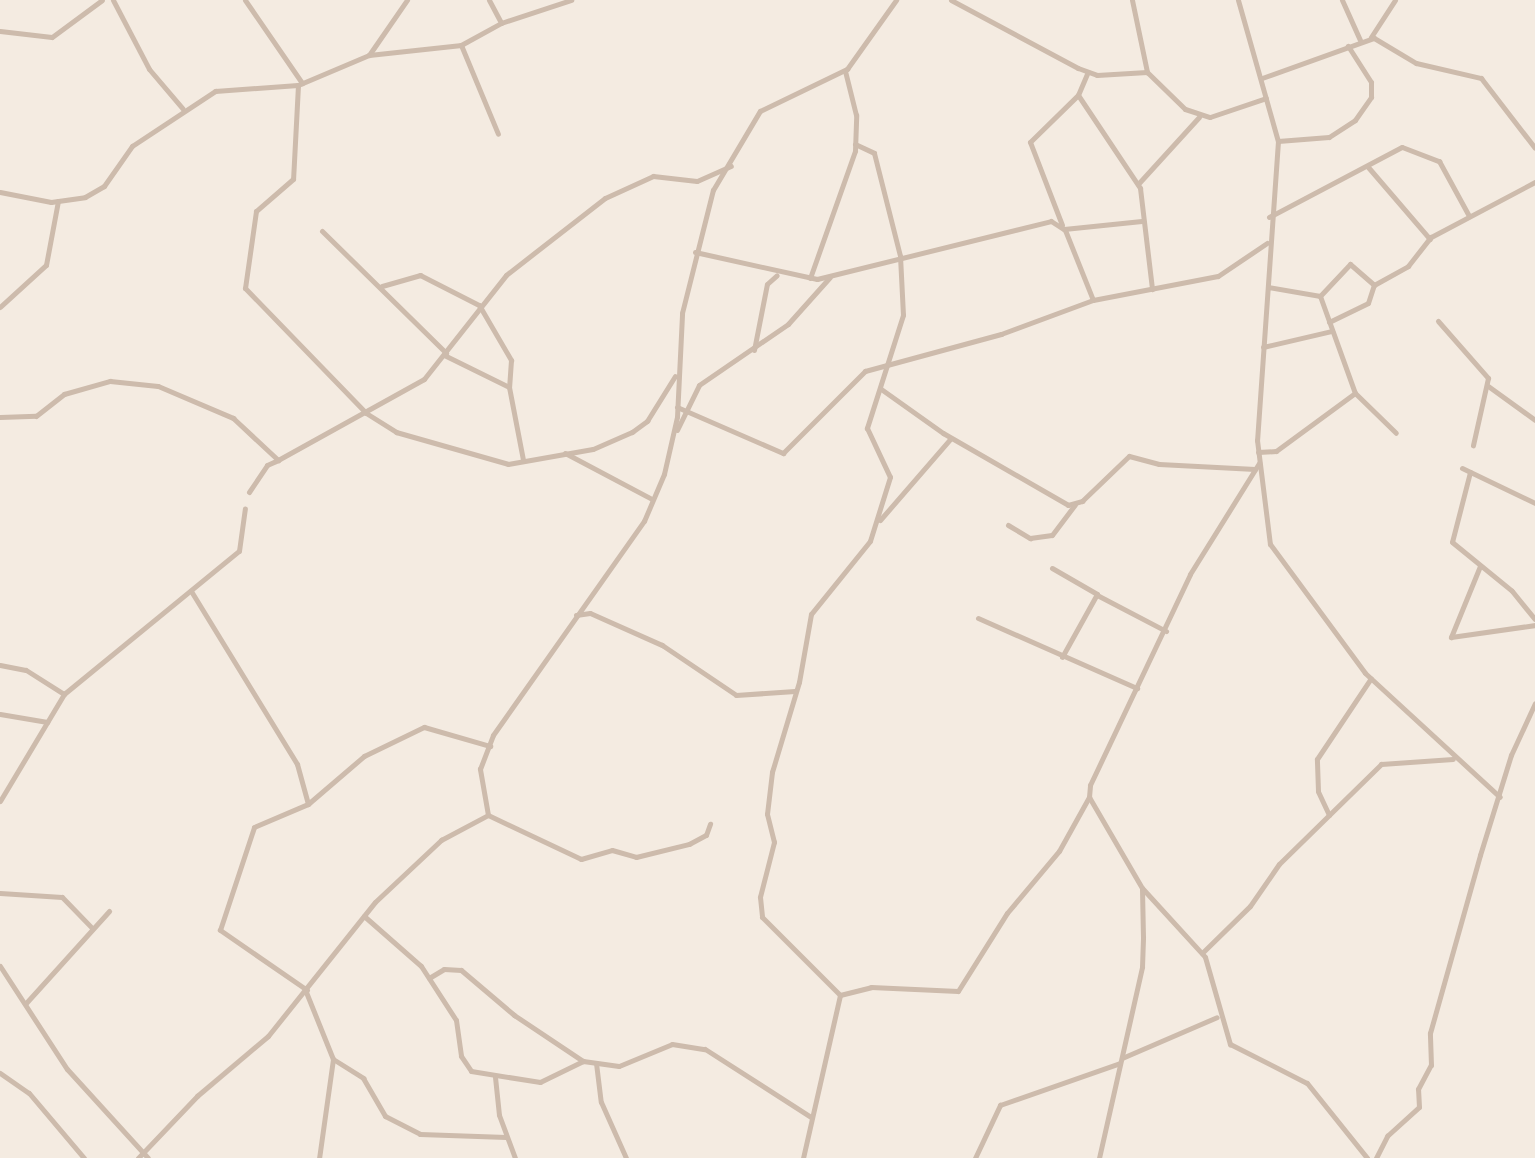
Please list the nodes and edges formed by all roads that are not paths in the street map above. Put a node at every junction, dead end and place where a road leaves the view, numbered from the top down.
1 (102, 0) edge
2 (113, 0) edge
3 (245, 0) edge
4 (407, 0) edge
5 (489, 0) edge
6 (552, 0) edge
7 (571, 0) edge
8 (896, 0) edge
9 (951, 0) edge
10 (1132, 0) edge
11 (1238, 0) edge
12 (1342, 0) edge
13 (1395, 0) edge
14 (558, 6) junction
15 (501, 23) junction
16 (0, 31) edge
17 (1371, 37) junction
18 (1360, 40) junction
19 (461, 45) junction
20 (1348, 46) junction
21 (369, 55) junction
22 (845, 71) junction
23 (1088, 72) junction
24 (1147, 72) junction
25 (1262, 78) junction
26 (300, 84) junction
27 (1078, 95) junction
28 (1266, 98) junction
29 (183, 109) junction
30 (1199, 117) junction
31 (498, 134) dead end
32 (1278, 141) junction
33 (855, 144) junction
34 (1535, 148) edge
35 (733, 165) junction
36 (1368, 167) junction
37 (1535, 182) edge
38 (1138, 184) junction
39 (0, 192) edge
40 (58, 201) junction
41 (1469, 216) junction
42 (1269, 217) junction
43 (1142, 221) junction
44 (1063, 228) junction
45 (322, 232) dead end
46 (1430, 239) junction
47 (1267, 243) junction
48 (695, 252) junction
49 (900, 256) junction
50 (778, 274) junction
51 (831, 277) junction
52 (810, 279) junction
53 (1374, 285) junction
54 (382, 286) junction
55 (1268, 287) junction
56 (1152, 289) junction
57 (1320, 296) junction
58 (1093, 300) junction
59 (479, 306) junction
60 (0, 307) edge
61 (1438, 320) dead end
62 (1329, 322) junction
63 (1332, 331) junction
64 (1263, 347) junction
65 (754, 350) junction
66 (445, 354) junction
67 (884, 366) junction
68 (677, 373) junction
69 (1488, 386) junction
70 (509, 387) junction
71 (881, 389) junction
72 (1355, 393) junction
73 (677, 407) junction
74 (686, 411) junction
75 (366, 414) junction
76 (0, 416) edge
77 (1535, 420) edge
78 (1396, 433) dead end
79 (675, 436) junction
80 (951, 438) junction
81 (1473, 445) dead end
82 (1258, 452) junction
83 (565, 453) junction
84 (278, 460) junction
85 (523, 460) junction
86 (1257, 466) junction
87 (1462, 468) dead end
88 (1470, 472) junction
89 (249, 492) dead end
90 (652, 499) junction
91 (1535, 503) edge
92 (1074, 505) junction
93 (245, 508) dead end
94 (878, 522) junction
95 (1008, 525) dead end
96 (1480, 566) junction
97 (1052, 568) dead end
98 (191, 591) junction
99 (1097, 595) junction
100 (576, 615) junction
101 (978, 618) dead end
102 (1535, 619) edge
103 (1535, 625) edge
104 (1166, 631) junction
105 (1062, 657) junction
106 (0, 665) edge
107 (1371, 678) junction
108 (1137, 688) junction
109 (795, 691) junction
110 (64, 694) junction
111 (1535, 703) edge
112 (0, 713) edge
113 (47, 722) junction
114 (490, 746) junction
115 (1453, 759) junction
116 (1089, 797) junction
117 (1500, 797) junction
118 (0, 801) edge
119 (308, 804) junction
120 (488, 815) junction
121 (1329, 815) junction
122 (710, 824) dead end
123 (1142, 888) junction
124 (0, 893) edge
125 (109, 911) dead end
126 (364, 916) junction
127 (92, 928) junction
128 (1202, 953) junction
129 (0, 966) edge
130 (429, 978) junction
131 (306, 991) junction
132 (840, 995) junction
133 (26, 1003) junction
134 (1217, 1017) junction
135 (332, 1059) junction
136 (583, 1061) junction
137 (1121, 1061) junction
138 (596, 1063) junction
139 (0, 1073) edge
140 (495, 1077) junction
141 (811, 1117) junction
142 (506, 1137) junction
143 (143, 1156) edge
144 (84, 1158) edge
145 (319, 1158) edge
146 (515, 1158) edge
147 (626, 1158) edge
148 (803, 1158) edge
149 (975, 1158) edge
150 (1099, 1158) edge
151 (1367, 1158) edge
152 (1376, 1158) edge

1 - 16 street
2 - 29 street
3 - 26 street
4 - 21 street
5 - 15 street
6 - 14 street
7 - 14 street
8 - 22 street
9 - 23 street
10 - 24 street
11 - 25 street
12 - 18 street
13 - 17 street
14 - 15 street
15 - 19 street
17 - 18 street
17 - 34 street
18 - 20 street
19 - 21 street
19 - 31 street
20 - 25 street
20 - 32 street
21 - 26 street
22 - 33 street
22 - 35 street
23 - 24 street
23 - 27 street
24 - 30 street
25 - 28 street
26 - 29 street
26 - 75 street
27 - 38 street
27 - 44 street
28 - 30 street
28 - 32 street
29 - 40 street
30 - 38 street
32 - 42 street
33 - 49 street
33 - 52 street
35 - 48 street
35 - 59 street
36 - 41 street
36 - 42 street
36 - 46 street
37 - 41 street
38 - 43 street
39 - 40 street
40 - 60 street
41 - 46 street
42 - 47 street
43 - 44 street
43 - 56 street
44 - 49 street
44 - 58 street
45 - 54 street
46 - 53 street
47 - 55 street
47 - 56 street
48 - 50 street
48 - 68 street
49 - 51 street
49 - 67 street
50 - 52 street
50 - 65 street
51 - 52 street
51 - 65 street
53 - 57 street
53 - 62 street
54 - 59 street
54 - 66 street
55 - 57 street
55 - 64 street
56 - 58 street
57 - 62 street
58 - 67 street
59 - 66 street
59 - 70 street
61 - 69 street
62 - 63 street
63 - 64 street
63 - 72 street
64 - 82 street
65 - 74 street
66 - 70 street
66 - 75 street
67 - 71 street
67 - 74 street
68 - 73 street
68 - 83 street
69 - 77 street
69 - 81 street
70 - 85 street
71 - 80 street
71 - 94 street
72 - 78 street
72 - 82 street
73 - 74 street
73 - 79 street
74 - 79 street
75 - 84 street
75 - 85 street
76 - 84 street
79 - 90 street
80 - 92 street
80 - 94 street
82 - 86 street
83 - 85 street
83 - 90 street
84 - 89 street
86 - 92 street
86 - 104 street
86 - 107 street
87 - 88 street
88 - 91 street
88 - 96 street
90 - 100 street
92 - 95 street
93 - 98 street
94 - 109 street
96 - 102 street
96 - 103 street
97 - 99 street
98 - 110 street
98 - 119 street
99 - 104 street
99 - 105 street
100 - 109 street
100 - 114 street
101 - 105 street
104 - 108 street
105 - 108 street
106 - 110 street
107 - 115 street
107 - 121 street
108 - 116 street
109 - 132 street
110 - 113 street
111 - 117 street
112 - 113 street
113 - 118 street
114 - 119 street
114 - 120 street
115 - 117 street
115 - 121 street
116 - 123 street
116 - 132 street
117 - 152 street
119 - 131 street
120 - 122 street
120 - 126 street
121 - 128 street
123 - 128 street
123 - 137 street
124 - 127 street
125 - 127 street
126 - 130 street
126 - 131 street
127 - 133 street
128 - 134 street
129 - 133 street
130 - 136 street
130 - 140 street
131 - 135 street
131 - 143 street
132 - 141 street
133 - 143 street
134 - 137 street
134 - 151 street
135 - 142 street
135 - 145 street
136 - 138 street
136 - 140 street
137 - 149 street
137 - 150 street
138 - 141 street
138 - 147 street
139 - 144 street
140 - 142 street
141 - 148 street
142 - 146 street

